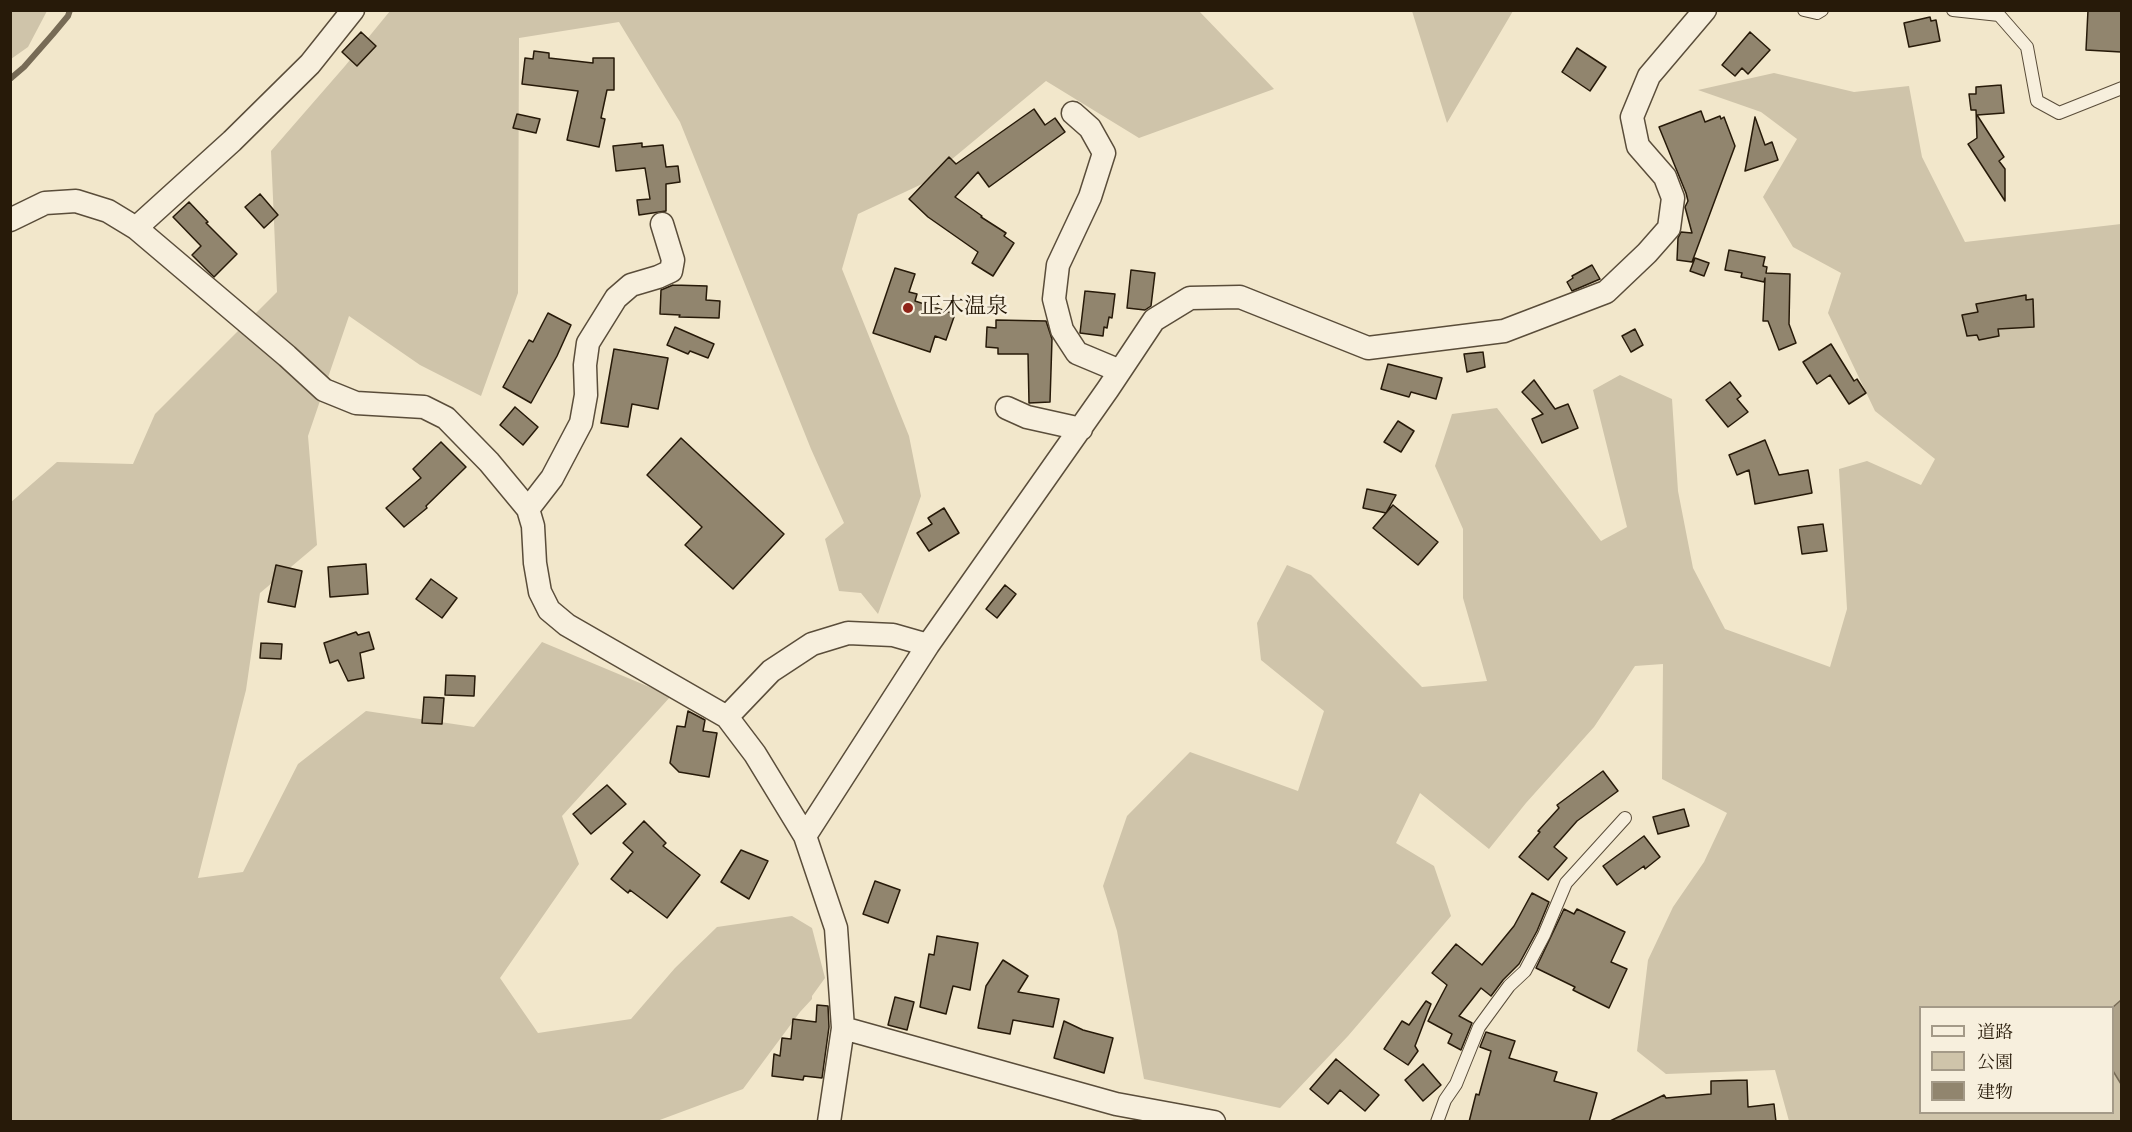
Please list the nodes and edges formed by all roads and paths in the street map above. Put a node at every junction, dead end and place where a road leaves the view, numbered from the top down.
1 (353, 10) edge
2 (1705, 10) edge
3 (1804, 10) edge
4 (1822, 10) edge
5 (1953, 10) edge
6 (2121, 88) edge
7 (1072, 113) dead end
8 (10, 220) edge
9 (662, 224) dead end
10 (136, 228) junction
11 (1120, 371) junction
12 (1007, 408) dead end
13 (1081, 429) junction
14 (528, 509) junction
15 (928, 645) junction
16 (727, 717) junction
17 (1625, 818) dead end
18 (805, 836) junction
19 (843, 1028) junction
20 (829, 1122) edge
21 (1214, 1122) edge
22 (1437, 1122) edge

1 - 10 street
2 - 11 street
3 - 4 lane
5 - 6 lane
7 - 11 street
8 - 10 street
9 - 14 street
10 - 14 street
11 - 13 street
12 - 13 street
13 - 15 street
14 - 16 street
15 - 16 street
15 - 18 street
16 - 18 street
17 - 22 lane
18 - 19 street
19 - 20 street
19 - 21 street

